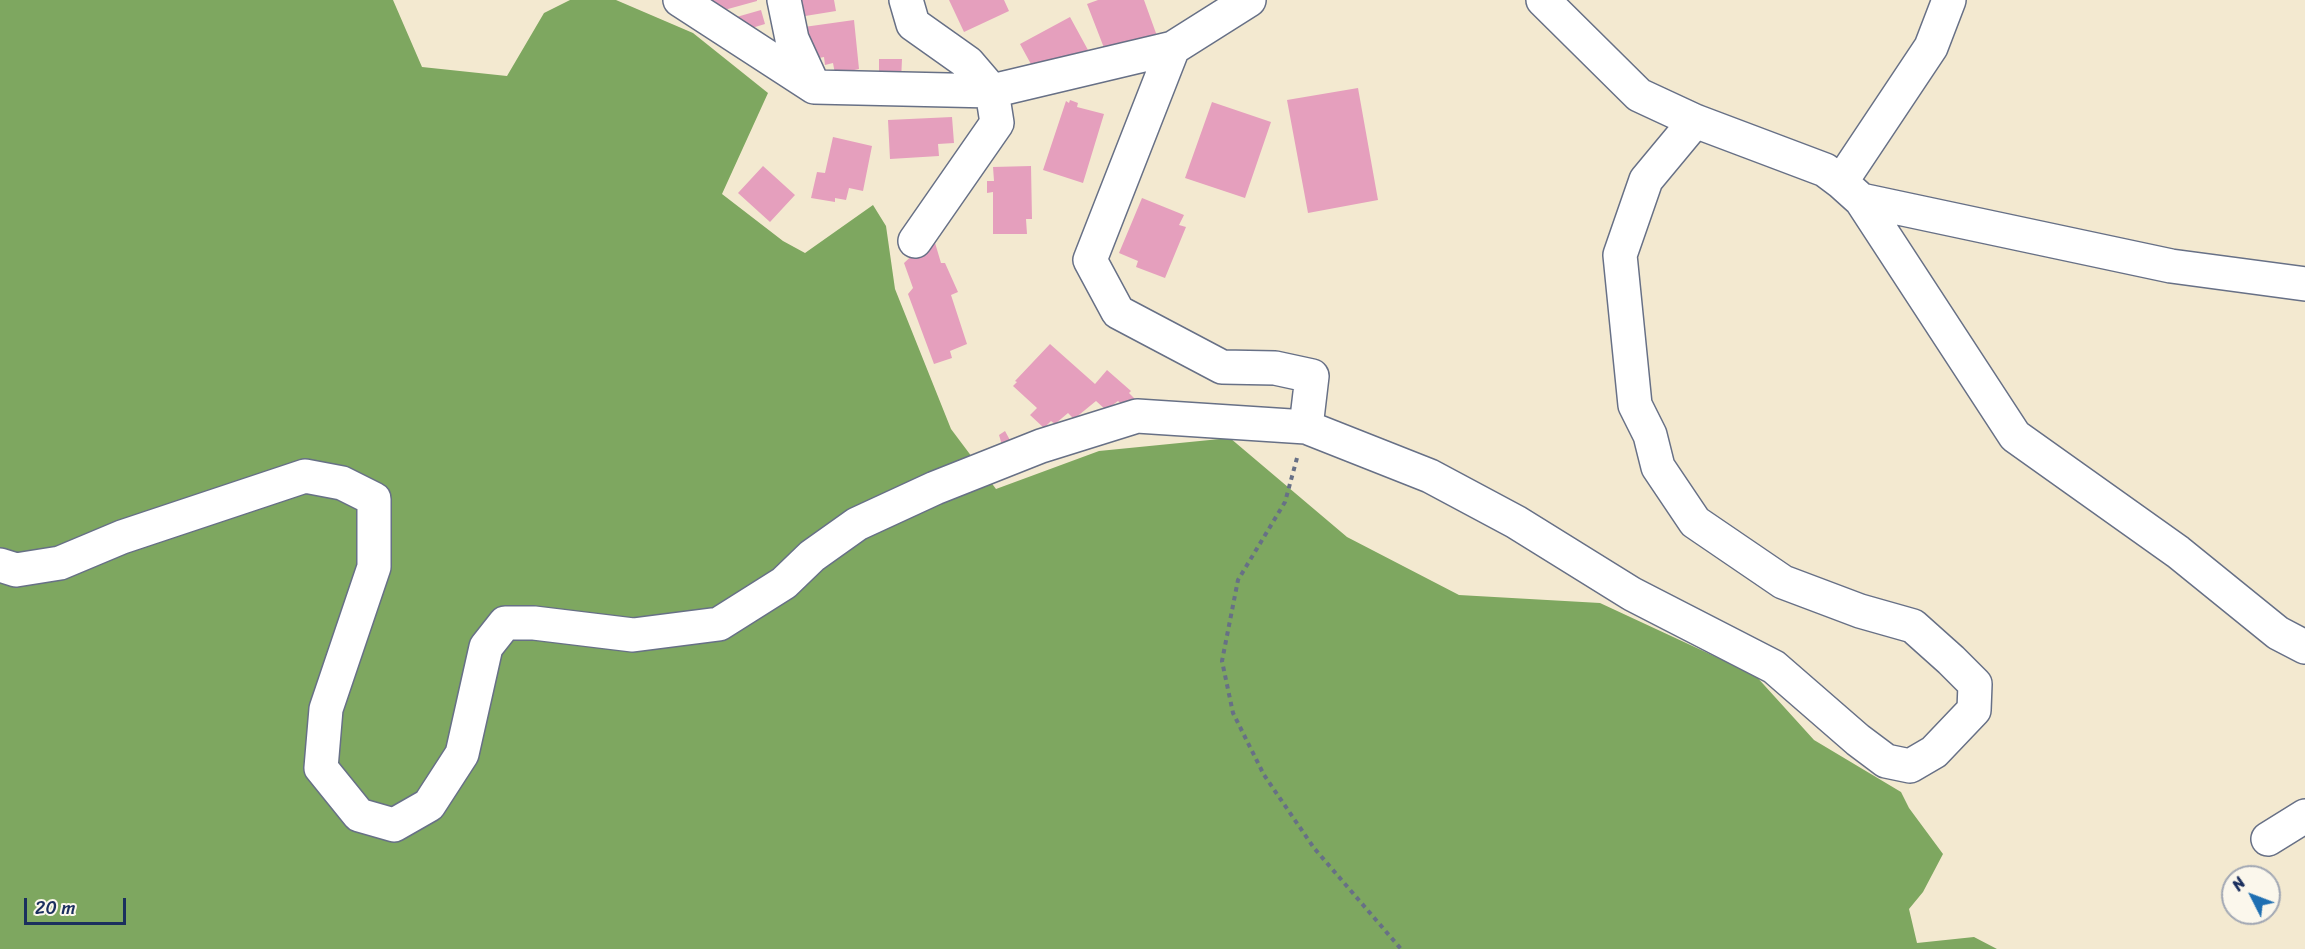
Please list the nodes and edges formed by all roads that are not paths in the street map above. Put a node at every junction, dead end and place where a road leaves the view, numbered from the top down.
1 (680, 0) edge
2 (784, 0) edge
3 (906, 0) edge
4 (1249, 0) edge
5 (1543, 0) edge
6 (1949, 0) edge
7 (1173, 48) junction
8 (814, 87) junction
9 (992, 91) junction
10 (1695, 121) junction
11 (1851, 191) junction
12 (915, 241) dead end
13 (2305, 284) edge
14 (1306, 427) junction
15 (0, 565) edge
16 (2305, 647) edge
17 (2305, 816) edge
18 (2268, 839) dead end

1 - 8 street
2 - 8 street
3 - 9 street
4 - 7 street
5 - 10 street
6 - 11 street
7 - 9 street
7 - 14 street
8 - 9 street
9 - 12 street
10 - 11 street
10 - 14 street
11 - 13 street
11 - 16 street
14 - 15 street
17 - 18 street

